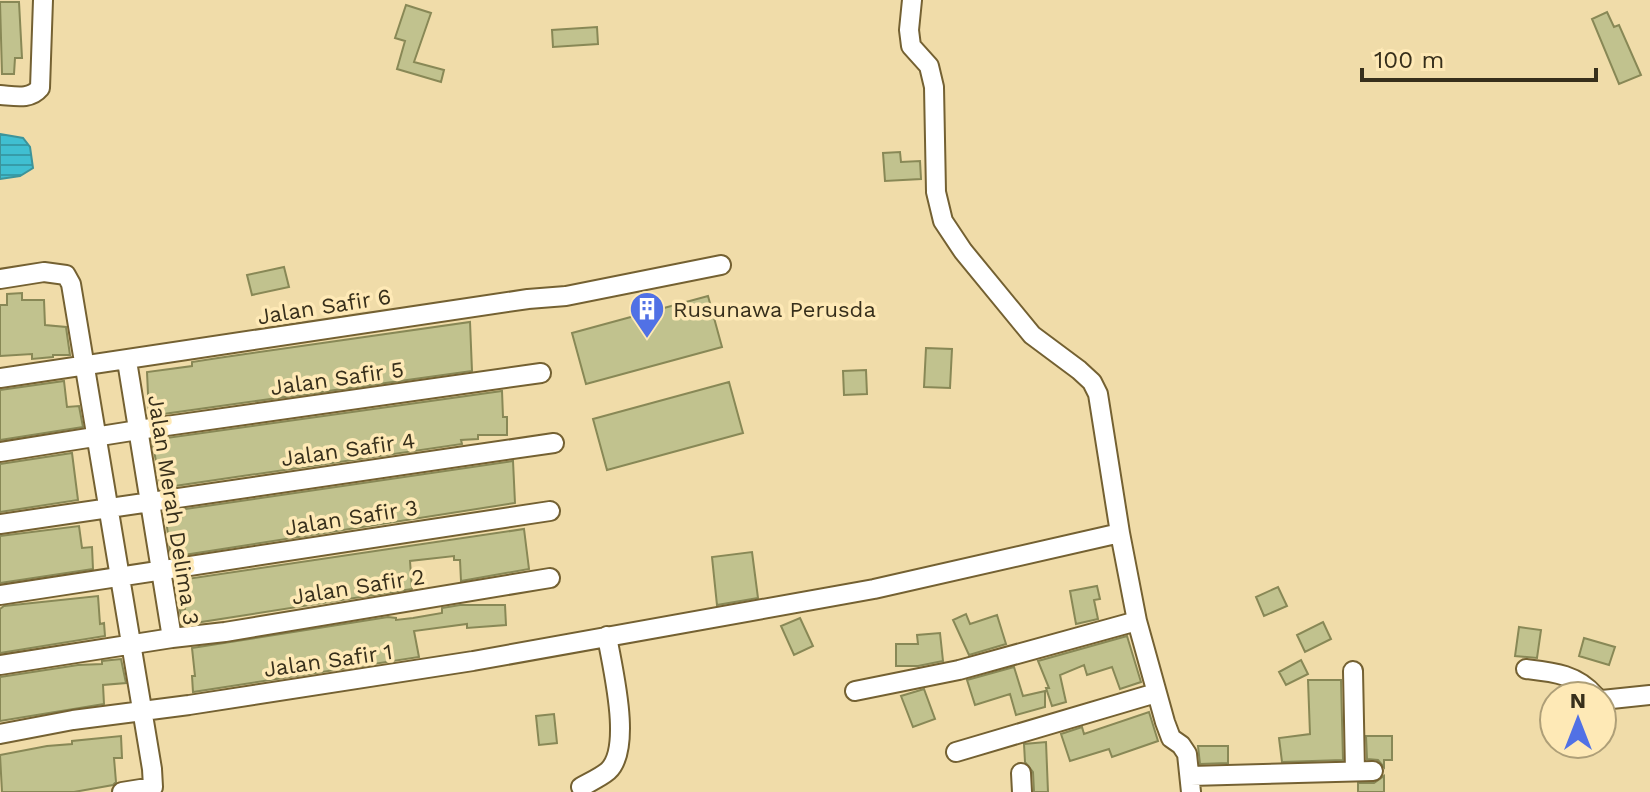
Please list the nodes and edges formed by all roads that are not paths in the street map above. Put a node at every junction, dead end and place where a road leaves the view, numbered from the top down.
1 (43, 0) edge
2 (912, 0) edge
3 (0, 95) edge
4 (721, 265) dead end
5 (0, 279) edge
6 (127, 361) junction
7 (85, 367) junction
8 (541, 373) dead end
9 (0, 378) edge
10 (138, 430) junction
11 (98, 436) junction
12 (554, 443) dead end
13 (0, 452) edge
14 (148, 502) junction
15 (109, 508) junction
16 (550, 511) dead end
17 (0, 524) edge
18 (1120, 533) junction
19 (160, 571) junction
20 (120, 577) junction
21 (550, 578) dead end
22 (0, 595) edge
23 (1137, 621) junction
24 (607, 636) junction
25 (172, 638) junction
26 (131, 643) junction
27 (0, 665) edge
28 (1526, 669) dead end
29 (1353, 671) dead end
30 (1576, 680) edge
31 (855, 691) dead end
32 (1156, 693) junction
33 (1650, 695) edge
34 (1618, 698) edge
35 (143, 710) junction
36 (0, 734) edge
37 (956, 752) dead end
38 (1021, 773) dead end
39 (1191, 784) edge
40 (581, 787) dead end
41 (122, 792) edge
42 (1022, 792) edge

1 - 3 street
2 - 18 street
4 - 6 street, Jalan Safir 6
5 - 7 street
6 - 7 street, Jalan Safir 6
6 - 10 street, Jalan Merah Delima 3
7 - 9 street, Jalan Safir 6
7 - 11 street
8 - 10 street, Jalan Safir 5
10 - 11 street, Jalan Safir 5
10 - 14 street, Jalan Merah Delima 3
11 - 13 street, Jalan Safir 5
11 - 15 street
12 - 14 street, Jalan Safir 4
14 - 15 street, Jalan Safir 4
14 - 19 street, Jalan Merah Delima 3
15 - 17 street, Jalan Safir 4
15 - 20 street
16 - 19 street, Jalan Safir 3
18 - 23 street
18 - 24 street, Jalan Safir 1
19 - 20 street, Jalan Safir 3
19 - 25 street, Jalan Merah Delima 3
20 - 22 street, Jalan Safir 3
20 - 26 street
21 - 25 street, Jalan Safir 2
23 - 31 street
23 - 32 street
24 - 35 street, Jalan Safir 1
24 - 40 street
25 - 26 street, Jalan Merah Delima 3
26 - 27 street, Jalan Merah Delima 3
26 - 35 street
28 - 30 street
29 - 39 street
32 - 37 street
32 - 39 street
33 - 34 street
35 - 36 street, Jalan Safir 1
35 - 41 street
38 - 42 street

